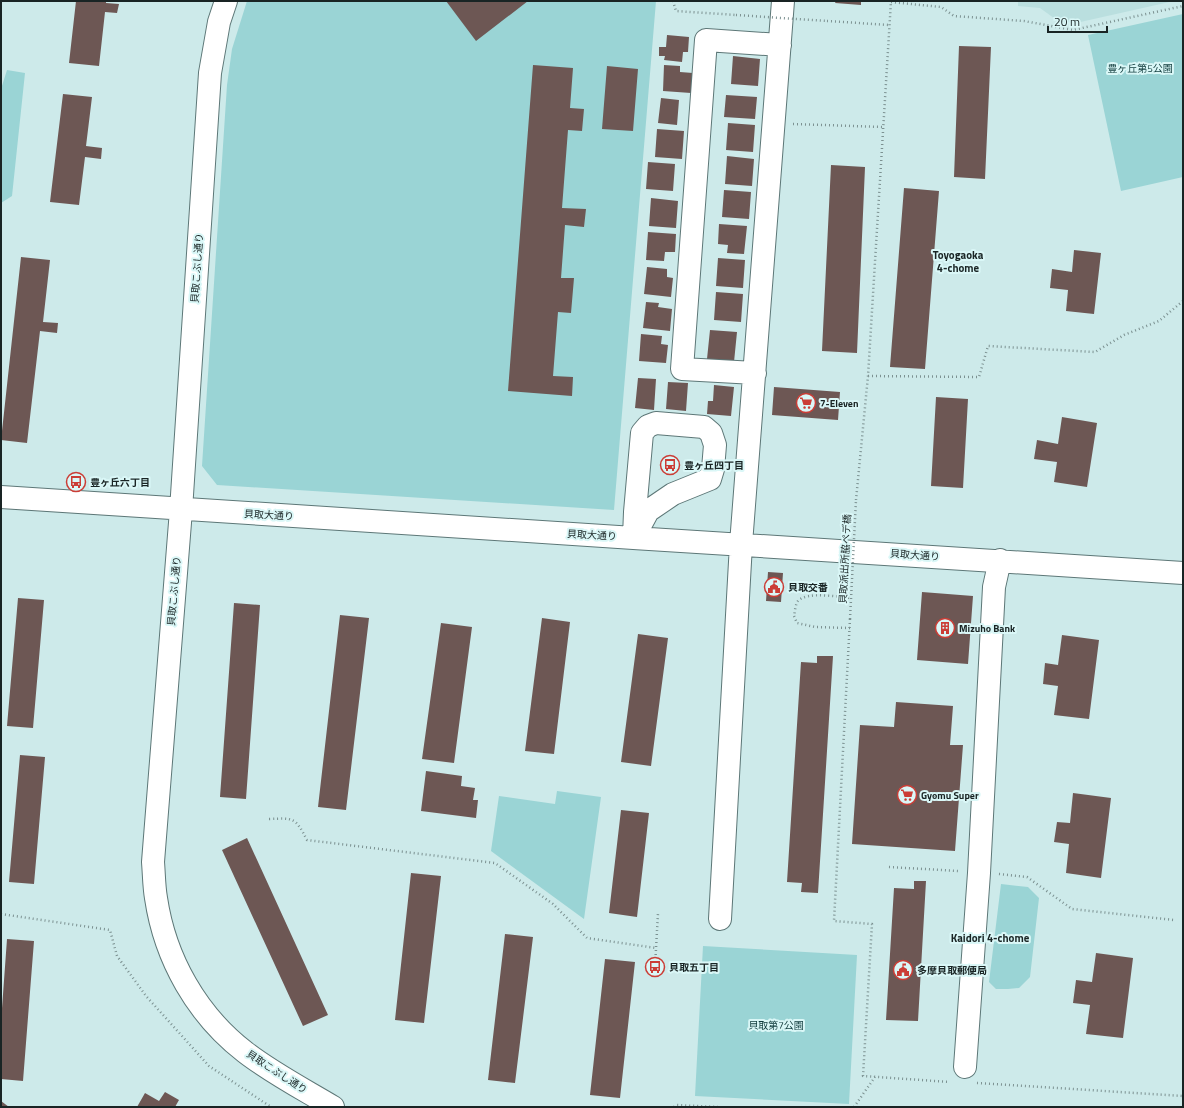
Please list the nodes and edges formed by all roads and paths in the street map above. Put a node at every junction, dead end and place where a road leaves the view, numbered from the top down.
1 (226, 1) edge
2 (673, 1) edge
3 (784, 1) edge
4 (891, 2) edge
5 (1183, 6) edge
6 (889, 25) junction
7 (780, 45) junction
8 (774, 123) junction
9 (883, 127) junction
10 (1183, 301) edge
11 (755, 373) junction
12 (868, 376) junction
13 (1, 497) edge
14 (181, 510) junction
15 (634, 537) junction
16 (741, 544) junction
17 (1000, 560) junction
18 (1183, 573) edge
19 (851, 598) junction
20 (850, 628) junction
21 (269, 819) dead end
22 (889, 867) dead end
23 (979, 873) junction
24 (658, 913) dead end
25 (1, 914) edge
26 (720, 919) dead end
27 (1174, 920) dead end
28 (656, 948) junction
29 (655, 967) dead end
30 (875, 1077) junction
31 (963, 1077) junction
32 (1183, 1096) edge
33 (271, 1107) edge
34 (333, 1107) edge
35 (674, 1107) edge
36 (718, 1107) edge
37 (854, 1107) edge

1 - 14 street, 貝取こぶし通り
2 - 6 path, bridge
3 - 7 street
4 - 5 path
4 - 6 path, 貝取派出所脇ペデ橋
6 - 9 path, 貝取派出所脇ペデ橋
7 - 8 street
7 - 11 street
8 - 9 path
8 - 11 street
9 - 12 path, 貝取派出所脇ペデ橋
10 - 12 path
11 - 16 street
12 - 19 path, 貝取派出所脇ペデ橋, bridge
13 - 14 street, 貝取大通り
14 - 15 street, 貝取大通り
14 - 34 street, 貝取こぶし通り
15 - 15 street
15 - 16 street, 貝取大通り
16 - 17 street, 貝取大通り
16 - 26 street
17 - 18 street, 貝取大通り
17 - 23 street
19 - 20 path, 貝取派出所脇ペデ橋, bridge
19 - 20 path
20 - 30 path, 貝取派出所脇ペデ橋
21 - 28 path
22 - 23 path
23 - 27 path
23 - 31 street
24 - 28 path
25 - 33 path
28 - 29 path
30 - 31 path
30 - 37 path
31 - 32 path
35 - 36 path

